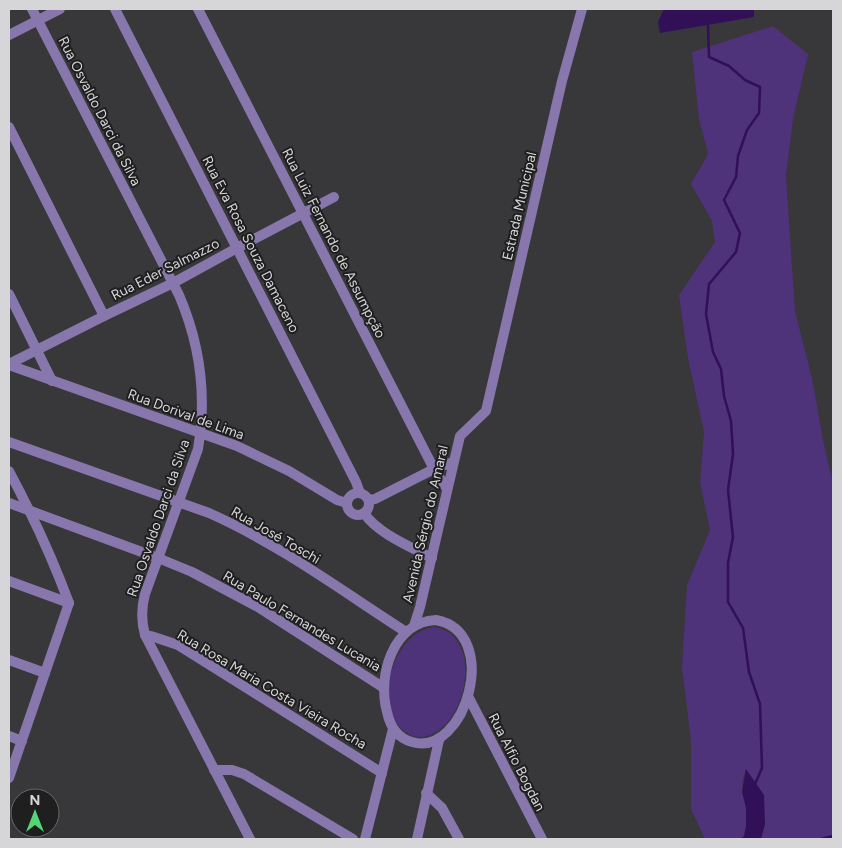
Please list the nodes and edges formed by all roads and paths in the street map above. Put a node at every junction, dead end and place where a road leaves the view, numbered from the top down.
1 (32, 9) edge
2 (60, 9) edge
3 (115, 9) edge
4 (198, 9) edge
5 (582, 9) edge
6 (38, 20) junction
7 (9, 35) edge
8 (9, 127) edge
9 (334, 197) dead end
10 (303, 213) junction
11 (237, 248) junction
12 (173, 283) junction
13 (9, 294) edge
14 (104, 316) junction
15 (37, 350) junction
16 (9, 365) edge
17 (52, 381) junction
18 (486, 411) joint
19 (201, 433) junction
20 (9, 442) edge
21 (453, 462) junction
22 (434, 469) junction
23 (9, 471) edge
24 (447, 488) junction
25 (360, 493) junction
26 (369, 500) junction
27 (9, 503) edge
28 (178, 503) junction
29 (347, 504) junction
30 (30, 510) junction
31 (364, 513) junction
32 (158, 558) junction
33 (432, 558) junction
34 (9, 581) edge
35 (69, 603) junction
36 (410, 629) junction
37 (145, 635) junction
38 (9, 660) edge
39 (45, 674) junction
40 (384, 688) junction
41 (468, 696) junction
42 (393, 729) junction
43 (9, 736) edge
44 (439, 740) junction
45 (22, 741) junction
46 (214, 770) junction
47 (382, 773) junction
48 (9, 778) edge
49 (426, 793) junction
50 (250, 839) edge
51 (353, 839) edge
52 (365, 839) edge
53 (417, 839) edge
54 (459, 839) edge
55 (542, 839) edge

1 - 6 street, Rua Osvaldo Darci da Silva
2 - 6 street
3 - 11 street, Rua Eva Rosa Souza Damaceno
4 - 10 street, Rua Luiz Fernando de Assumpção
5 - 18 street, Estrada Municipal
6 - 7 street
6 - 12 street, Rua Osvaldo Darci da Silva
8 - 14 street
9 - 10 street, Rua Eder Salmazzo
10 - 11 street, Rua Eder Salmazzo
10 - 22 street, Rua Luiz Fernando de Assumpção
11 - 12 street, Rua Eder Salmazzo
11 - 25 street, Rua Eva Rosa Souza Damaceno
12 - 14 street, Rua Eder Salmazzo
12 - 19 street, Rua Osvaldo Darci da Silva
13 - 15 street
14 - 15 street, Rua Eder Salmazzo
15 - 16 street, Rua Eder Salmazzo
15 - 17 street
16 - 17 street, Rua Dorival de Lima
17 - 19 street, Rua Dorival de Lima
18 - 21 street, Avenida Sérgio do Amaral
19 - 28 street, Rua Osvaldo Darci da Silva
19 - 29 street, Rua Dorival de Lima
20 - 28 street, Rua José Toschi
21 - 22 street
21 - 24 street, Avenida Sérgio do Amaral
22 - 24 street, Rua Luiz Fernando de Assumpção
22 - 26 street
23 - 30 street
24 - 33 street, Avenida Sérgio do Amaral
25 - 26 street
25 - 29 street
26 - 31 street
27 - 30 street, Rua Paulo Fernandes Lucania
28 - 32 street, Rua Osvaldo Darci da Silva
28 - 36 street, Rua José Toschi
29 - 31 street
30 - 32 street, Rua Paulo Fernandes Lucania
30 - 35 street
31 - 33 street
32 - 37 street, Rua Osvaldo Darci da Silva
32 - 40 street, Rua Paulo Fernandes Lucania
33 - 36 street, Avenida Sérgio do Amaral
34 - 35 street
35 - 39 street
36 - 40 street
36 - 41 street
37 - 46 street, Rua Osvaldo Darci da Silva
37 - 47 street, Rua Rosa Maria Costa Vieira Rocha
38 - 39 street
39 - 45 street
40 - 42 street
41 - 44 street
41 - 55 street, Rua Alfio Bogdan
42 - 44 street
42 - 47 street
43 - 45 street
44 - 49 street
45 - 48 street
46 - 50 street, Rua Osvaldo Darci da Silva
46 - 51 street
47 - 52 street
49 - 53 street
49 - 54 street

